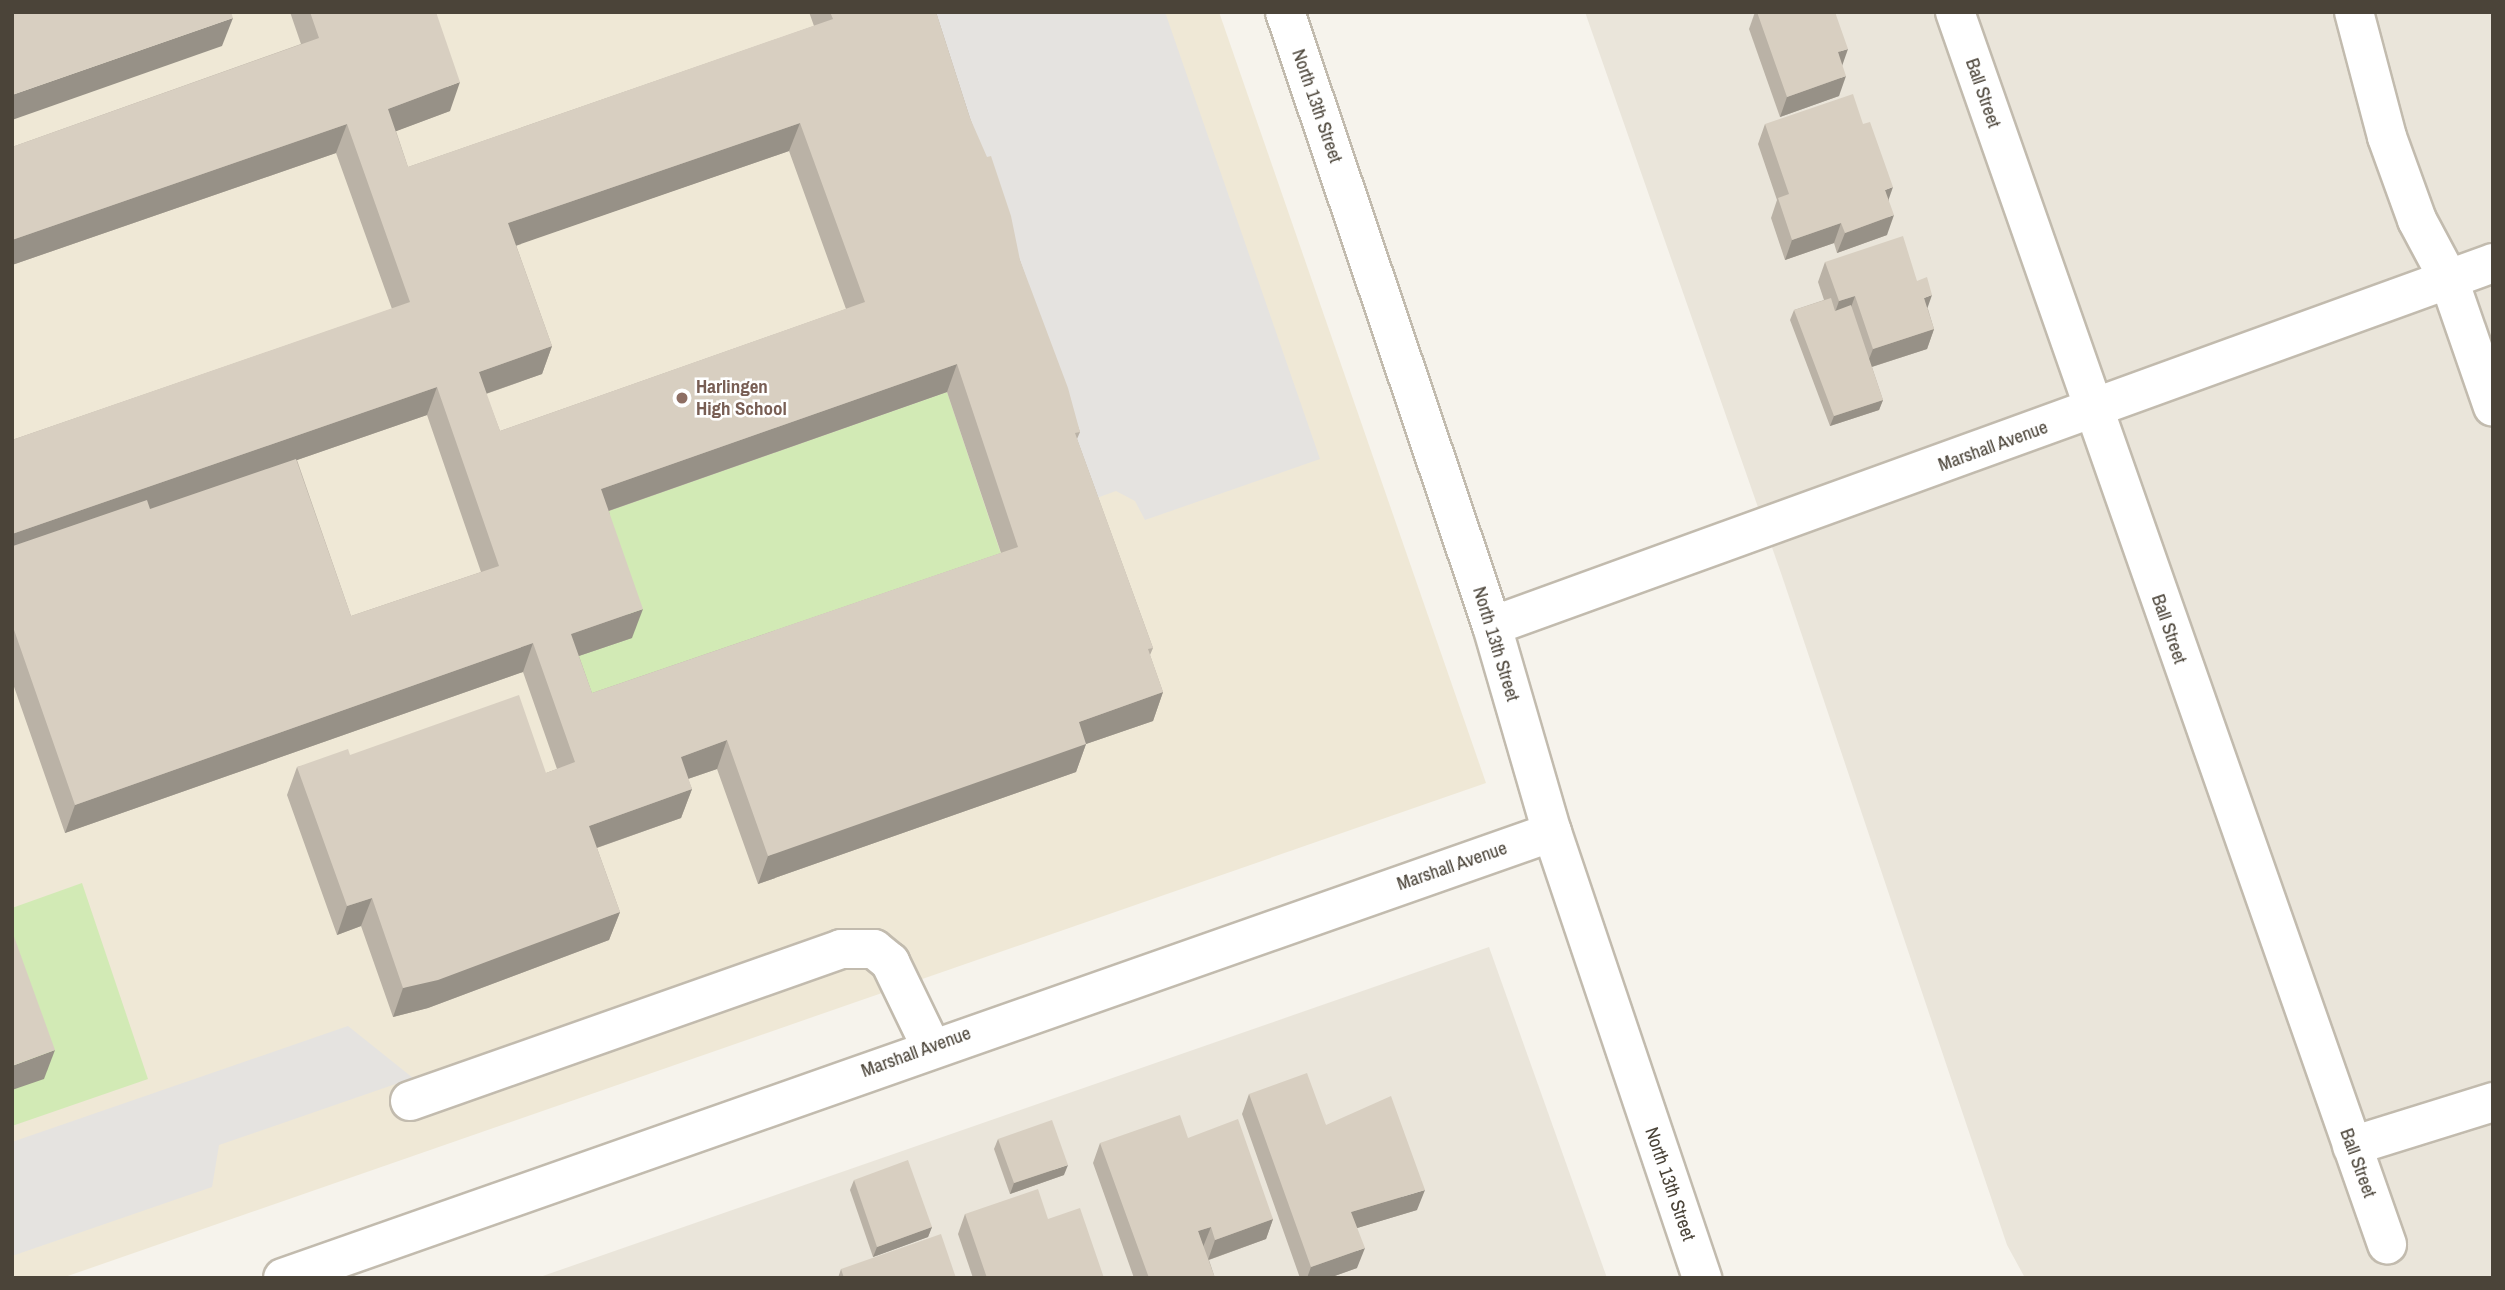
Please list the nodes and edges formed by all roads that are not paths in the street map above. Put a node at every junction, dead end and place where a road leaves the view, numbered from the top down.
1 (1285, 12) edge
2 (1955, 12) edge
3 (2354, 12) edge
4 (2493, 264) edge
5 (2449, 280) junction
6 (2493, 407) edge
7 (2092, 411) junction
8 (1492, 626) junction
9 (1552, 832) junction
10 (931, 1047) junction
11 (410, 1101) dead end
12 (2493, 1102) edge
13 (2352, 1146) junction
14 (2387, 1244) dead end
15 (283, 1278) edge
16 (1702, 1278) edge

1 - 8 street, North 13th Street
2 - 7 street, Ball Street
3 - 5 street
4 - 5 street, Marshall Avenue
5 - 6 street
5 - 7 street, Marshall Avenue
7 - 8 street, Marshall Avenue
7 - 13 street, Ball Street
8 - 9 street, North 13th Street
9 - 10 street, Marshall Avenue
9 - 16 street, North 13th Street
10 - 11 street
10 - 15 street, Marshall Avenue
12 - 13 street
13 - 14 street, Ball Street

